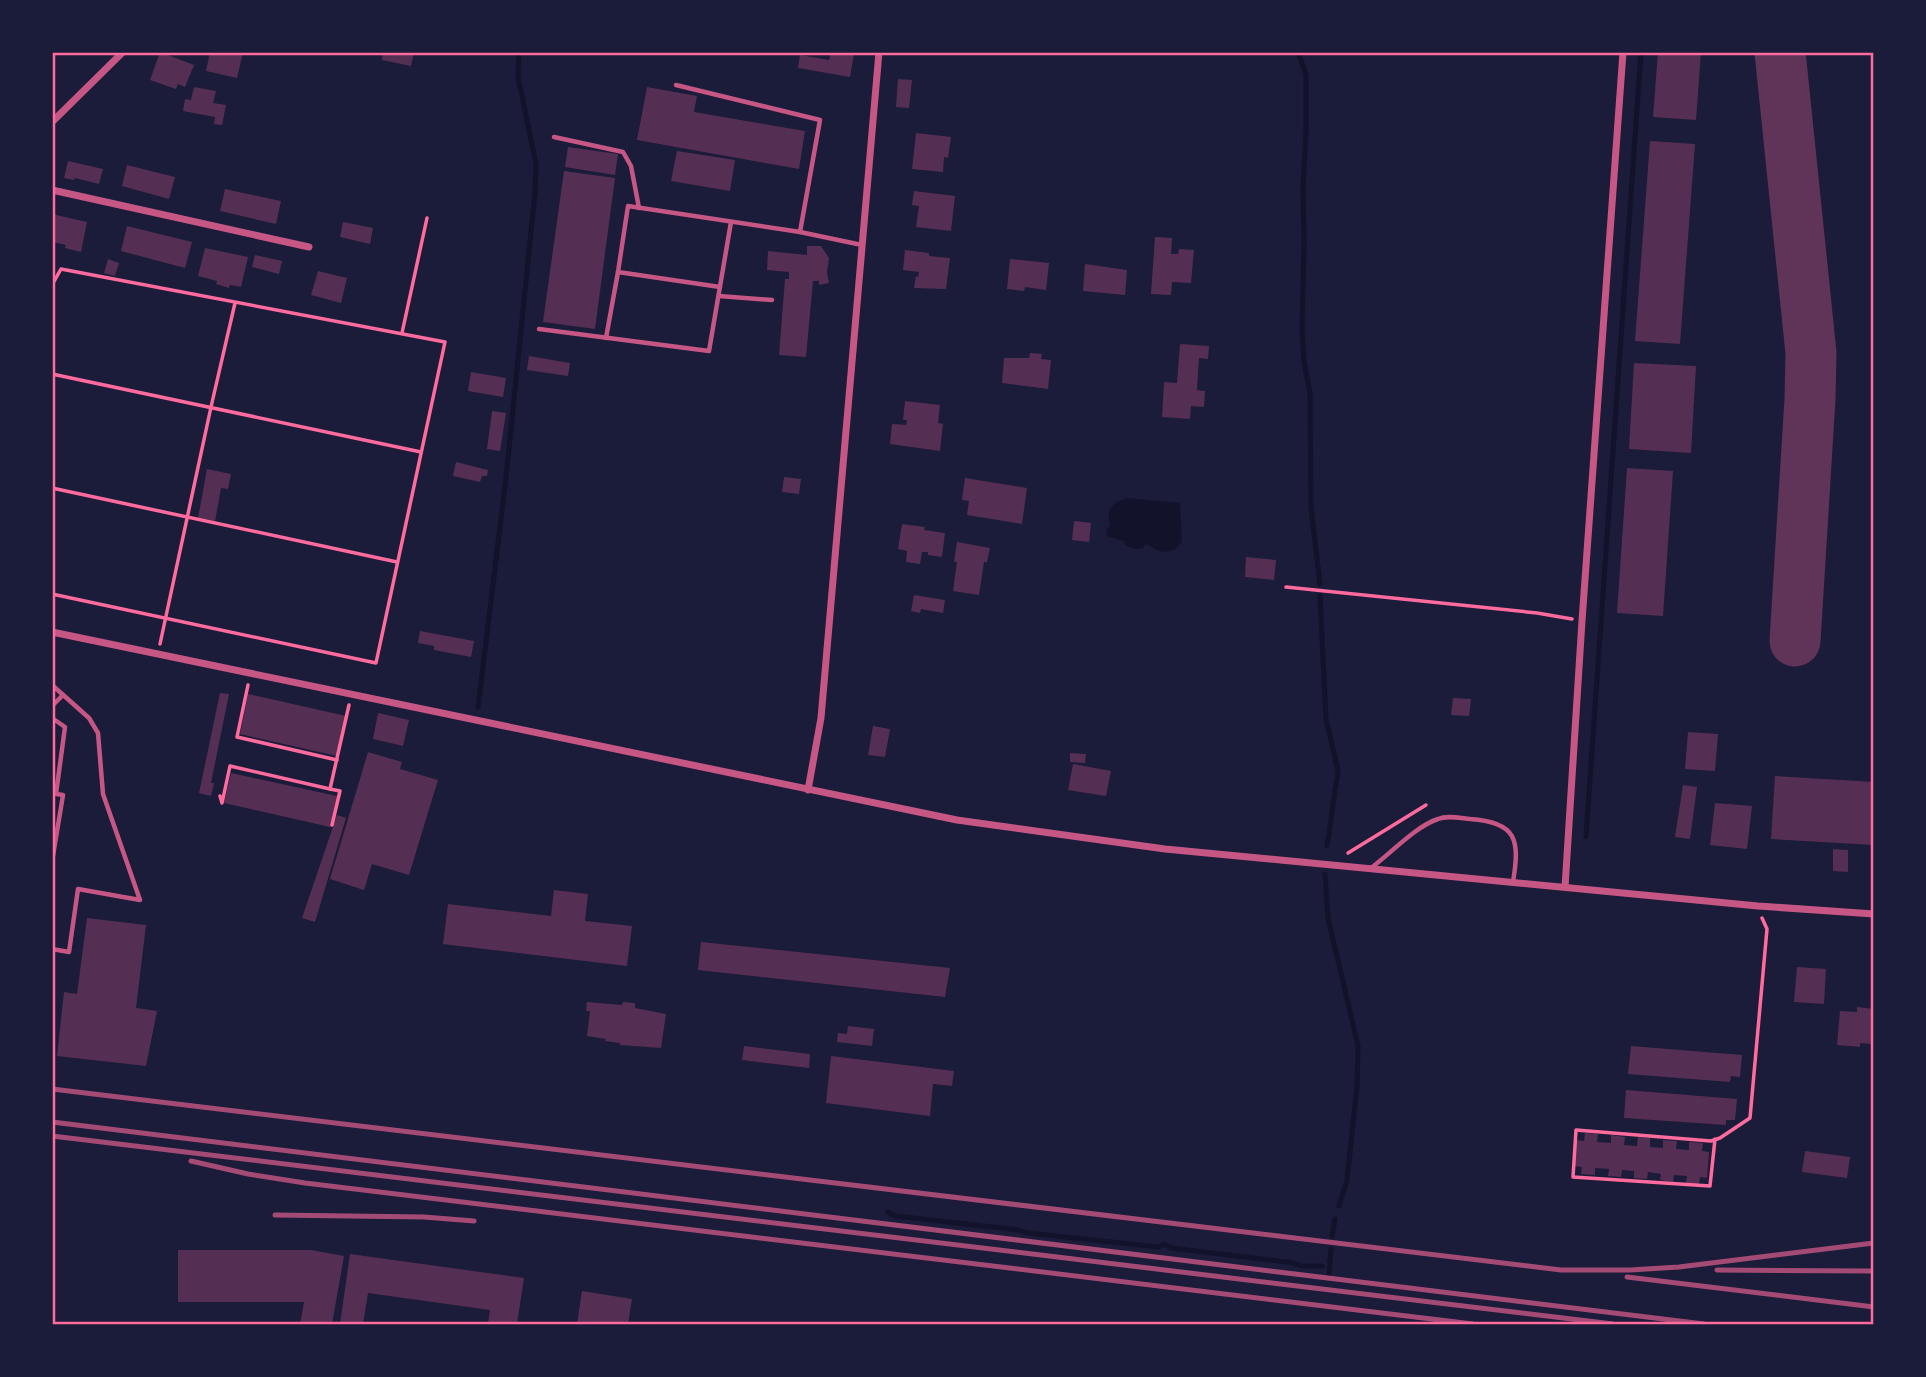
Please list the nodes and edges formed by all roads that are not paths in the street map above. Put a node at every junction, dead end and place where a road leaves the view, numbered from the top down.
1 (122, 52) edge
2 (879, 52) edge
3 (1623, 52) edge
4 (676, 85) dead end
5 (52, 122) edge
6 (554, 137) dead end
7 (52, 190) edge
8 (639, 208) junction
9 (730, 222) junction
10 (800, 232) junction
11 (862, 245) junction
12 (309, 247) dead end
13 (618, 272) junction
14 (720, 287) junction
15 (719, 296) junction
16 (772, 300) dead end
17 (539, 329) dead end
18 (606, 338) junction
19 (52, 632) edge
20 (52, 685) edge
21 (63, 695) junction
22 (52, 706) edge
23 (52, 718) edge
24 (808, 790) junction
25 (52, 862) edge
26 (1371, 868) junction
27 (1513, 882) junction
28 (1565, 887) junction
29 (1874, 914) edge
30 (52, 924) edge
31 (52, 931) edge
32 (52, 949) edge

1 - 5 street
2 - 11 street
3 - 28 street
4 - 10 lane
6 - 8 lane
7 - 12 street
8 - 9 lane
8 - 13 lane
9 - 10 lane
9 - 14 lane
10 - 11 lane
11 - 24 street
13 - 14 lane
13 - 18 lane
14 - 15 lane
15 - 16 lane
15 - 18 lane
17 - 18 lane
19 - 24 street
20 - 21 lane
21 - 22 lane
21 - 32 lane
23 - 25 lane
24 - 26 street
26 - 27 street
26 - 27 lane
27 - 28 street
28 - 29 street
30 - 31 lane

